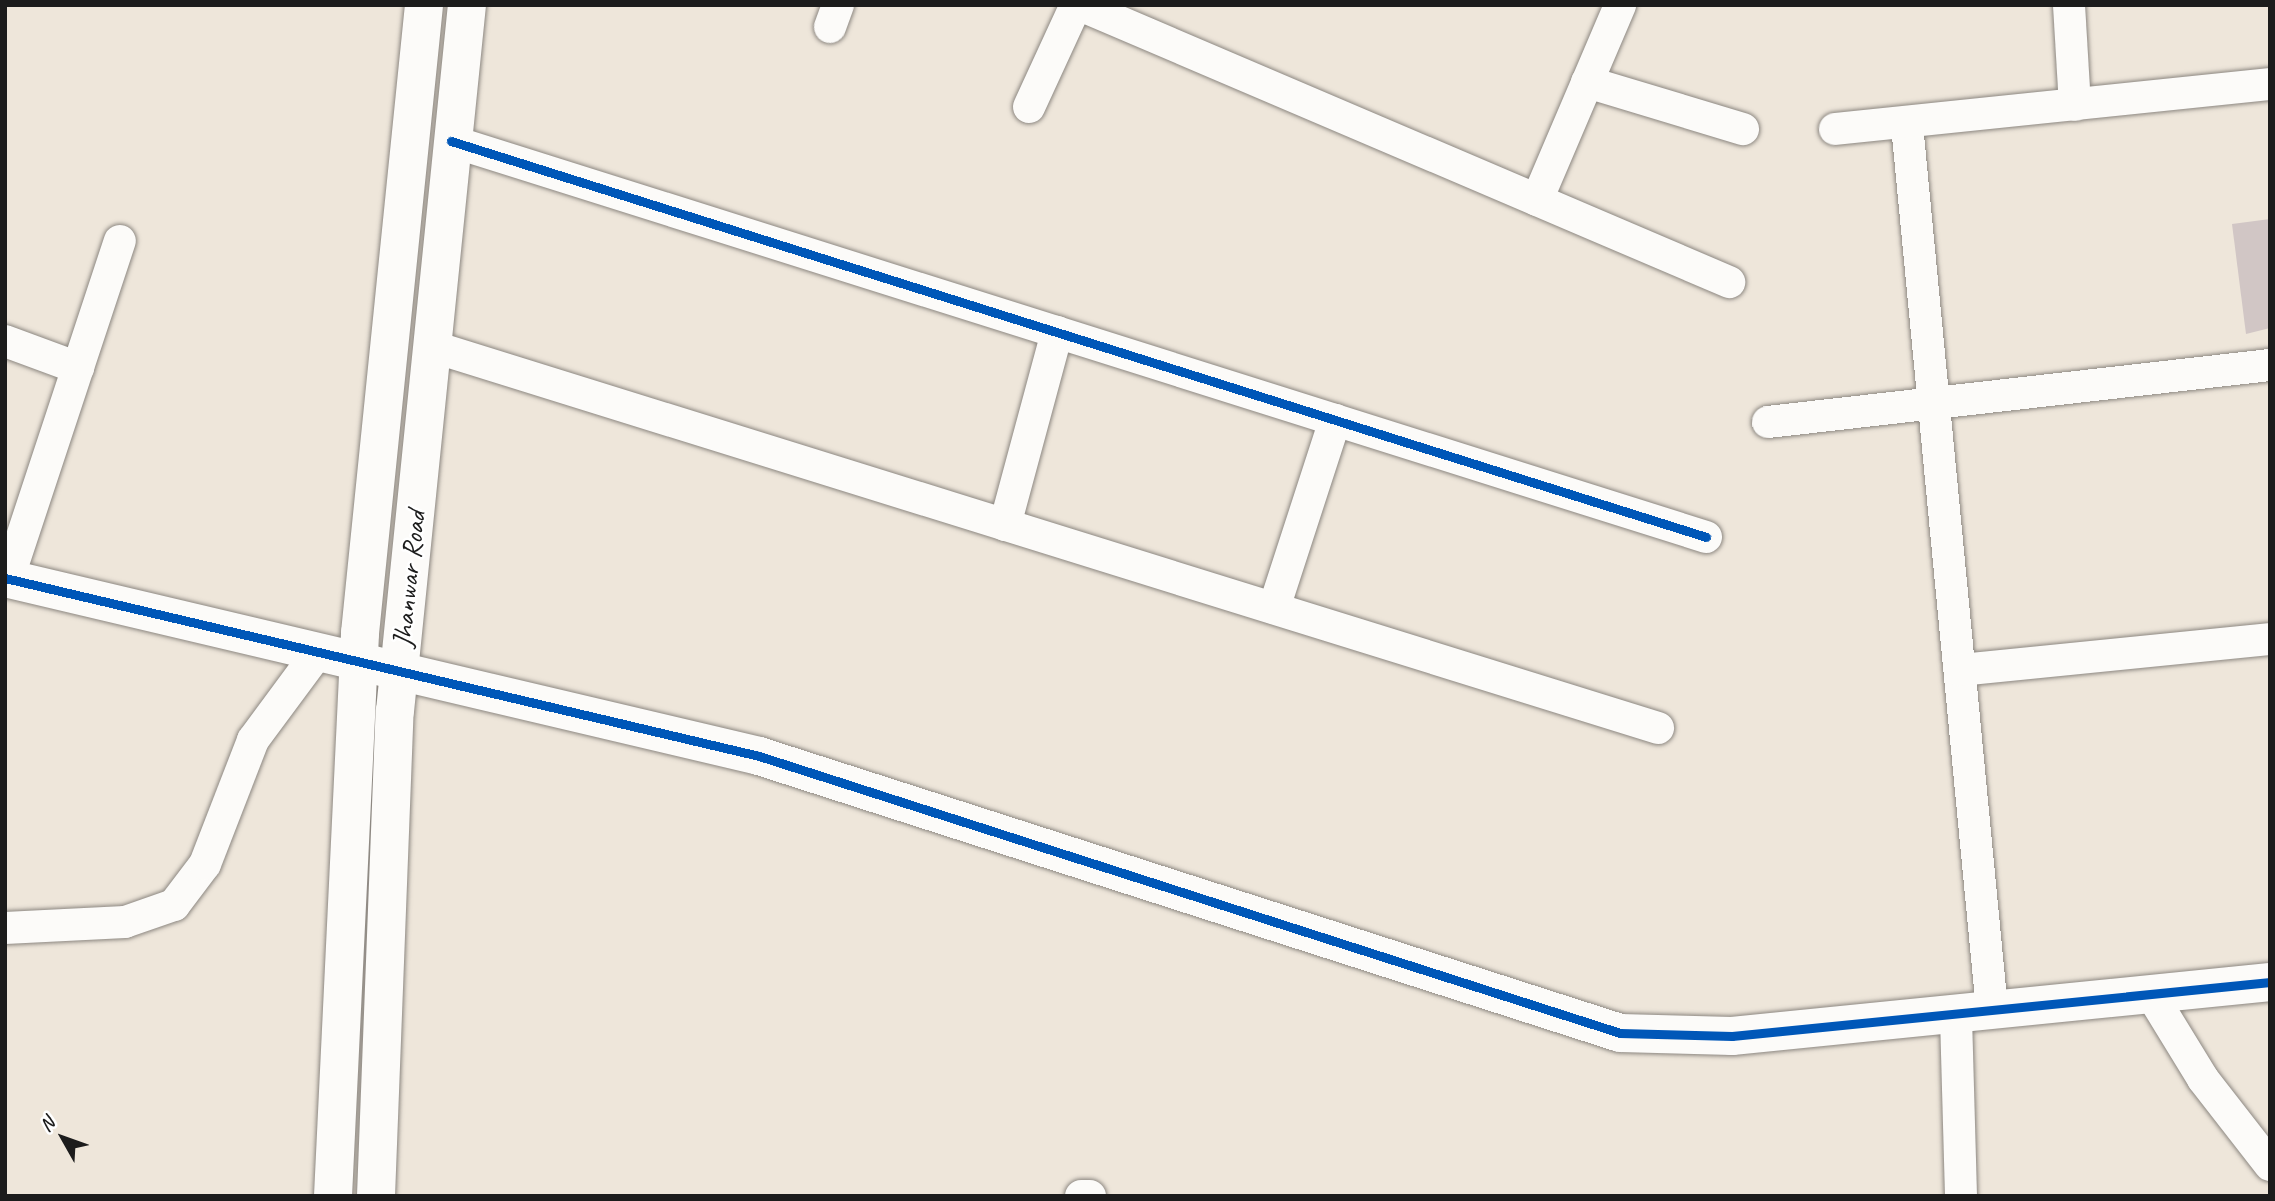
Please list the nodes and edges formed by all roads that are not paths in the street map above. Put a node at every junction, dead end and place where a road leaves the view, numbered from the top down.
1 (424, 5) edge
2 (467, 5) edge
3 (1078, 5) edge
4 (1620, 5) edge
5 (2069, 5) edge
6 (1587, 82) junction
7 (2270, 84) edge
8 (2075, 105) junction
9 (1030, 107) dead end
10 (1907, 125) junction
11 (1743, 129) dead end
12 (1835, 129) dead end
13 (451, 141) junction
14 (1537, 200) junction
15 (120, 241) dead end
16 (1729, 282) dead end
17 (1058, 332) junction
18 (5, 341) edge
19 (434, 347) junction
20 (2270, 365) edge
21 (78, 368) junction
22 (1934, 403) junction
23 (1335, 419) junction
24 (1768, 422) dead end
25 (1005, 525) junction
26 (1706, 537) dead end
27 (7, 578) edge
28 (1274, 608) junction
29 (2270, 639) edge
30 (318, 652) junction
31 (358, 661) junction
32 (399, 667) junction
33 (1960, 670) junction
34 (1658, 728) dead end
35 (5, 928) edge
36 (2270, 982) edge
37 (2151, 994) junction
38 (1974, 1013) junction
39 (2270, 1165) edge
40 (333, 1196) edge
41 (376, 1196) edge
42 (1081, 1196) edge
43 (1090, 1196) edge
44 (1961, 1196) edge

1 - 31 street, Jhanwar Road
2 - 13 street, Jhanwar Road
3 - 9 street
3 - 14 street
4 - 6 street
5 - 8 street
6 - 11 street
6 - 14 street
7 - 8 street
8 - 10 street
10 - 12 street
10 - 22 street
13 - 17 street
13 - 19 street, Jhanwar Road
14 - 16 street
15 - 21 street
17 - 23 street
17 - 25 street
18 - 21 street
19 - 25 street
19 - 32 street, Jhanwar Road
20 - 22 street
21 - 27 street
22 - 24 street
22 - 33 street
23 - 26 street
23 - 28 street
25 - 28 street
27 - 30 street
28 - 34 street
29 - 33 street
30 - 31 street
30 - 35 street
31 - 32 street
31 - 40 street, Jhanwar Road
32 - 38 street
32 - 41 street, Jhanwar Road
33 - 38 street
36 - 37 street
37 - 38 street
37 - 39 street
38 - 44 street
42 - 43 street

